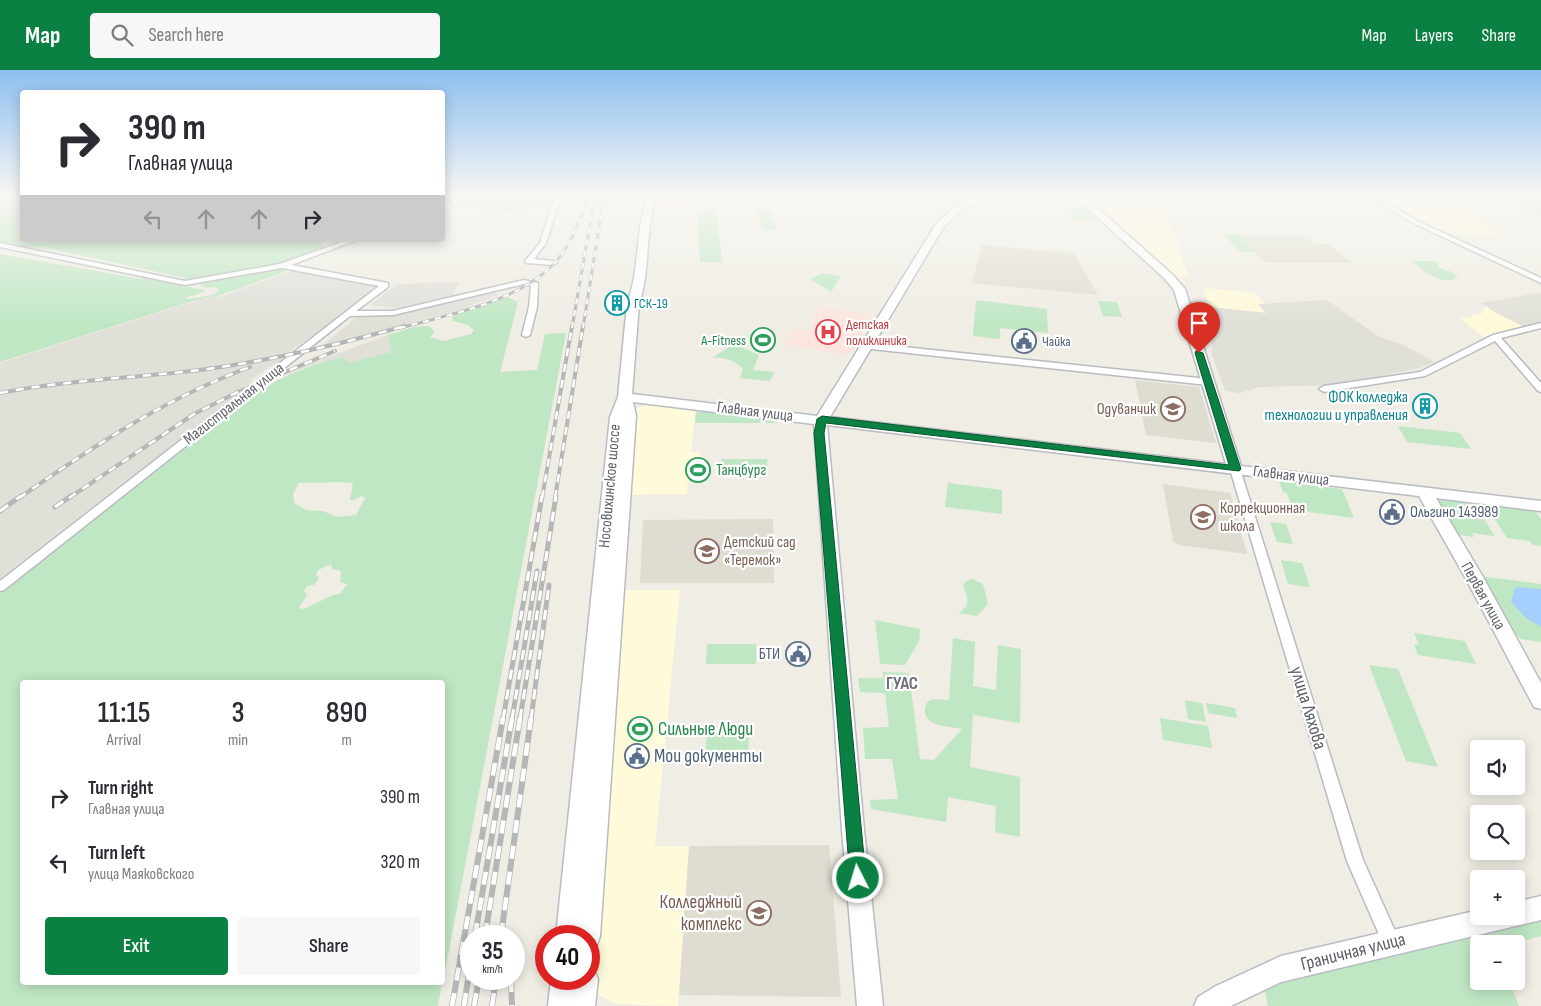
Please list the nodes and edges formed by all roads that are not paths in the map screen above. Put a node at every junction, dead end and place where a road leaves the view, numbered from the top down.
1 (544, 240) edge
2 (635, 240) edge
3 (643, 240) edge
4 (931, 240) edge
5 (1126, 240) edge
6 (1453, 240) edge
7 (348, 242) edge
8 (0, 245) edge
9 (553, 263) dead end
10 (282, 266) junction
11 (1541, 281) edge
12 (633, 304) junction
13 (348, 314) junction
14 (1541, 325) edge
15 (526, 335) dead end
16 (1496, 337) junction
17 (865, 346) junction
18 (1208, 382) junction
19 (1324, 389) dead end
20 (1541, 389) edge
21 (625, 397) junction
22 (822, 419) junction
23 (1236, 469) junction
24 (1424, 491) junction
25 (1541, 506) edge
26 (0, 587) edge
27 (1541, 701) edge
28 (1541, 908) edge
29 (1525, 912) edge
30 (1470, 924) edge
31 (569, 925) edge
32 (589, 925) edge
33 (1391, 942) junction
34 (563, 990) edge
35 (583, 990) edge
36 (561, 1006) edge
37 (582, 1006) edge
38 (870, 1006) edge
39 (1207, 1006) edge

1 - 9 street
2 - 12 street
3 - 12 street
4 - 17 street
5 - 18 street
6 - 11 street
7 - 10 street
8 - 10 street
10 - 13 street, Магистральная улица
12 - 21 street
13 - 15 street
13 - 26 street, Магистральная улица
14 - 16 street
16 - 19 street
16 - 20 street
17 - 18 street
17 - 22 street
18 - 23 street
21 - 22 street, Главная улица
21 - 31 street, Носовихинское шоссе
21 - 32 street, Носовихинское шоссе
22 - 23 street, Главная улица
22 - 38 street
23 - 24 street, Главная улица
23 - 33 street, улица Ляхова
24 - 25 street, Главная улица
24 - 27 street, Первая улица
28 - 29 street
30 - 33 street, Граничная улица
33 - 39 street, Граничная улица
34 - 36 street
35 - 37 street

